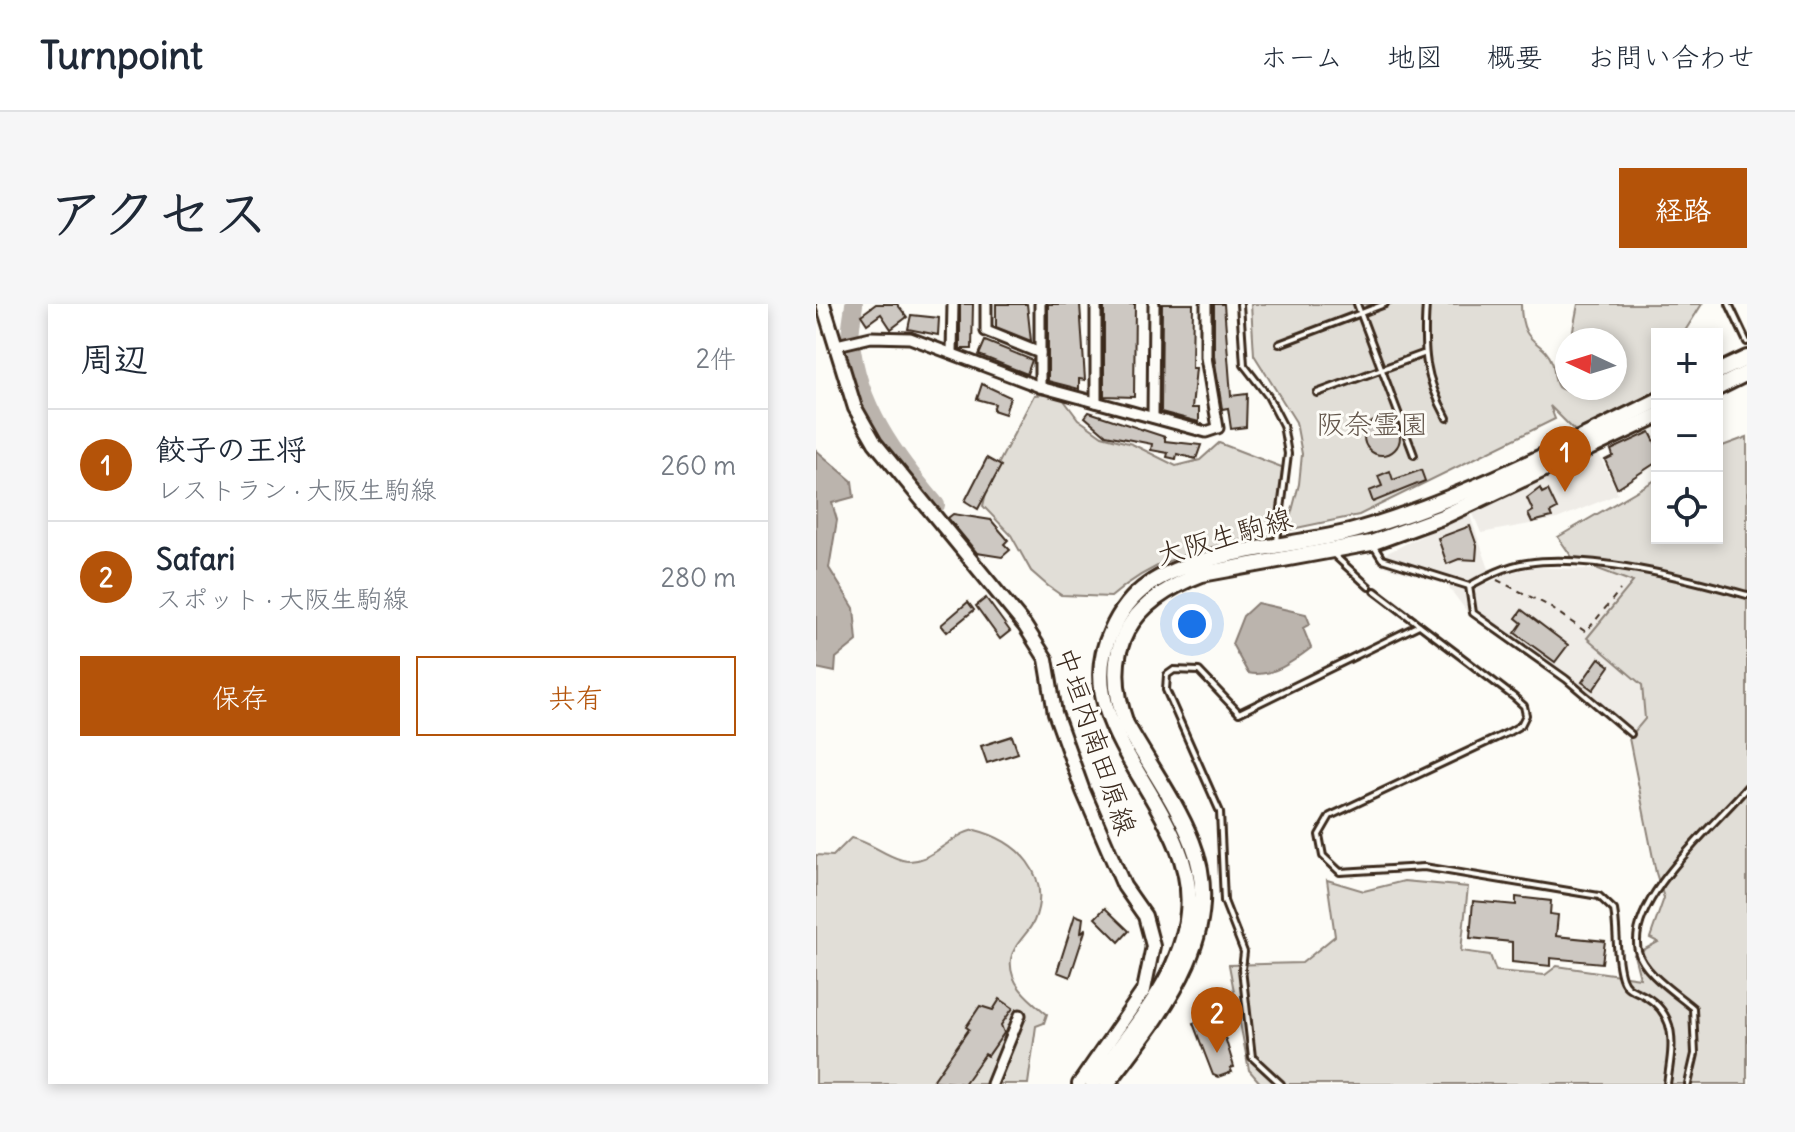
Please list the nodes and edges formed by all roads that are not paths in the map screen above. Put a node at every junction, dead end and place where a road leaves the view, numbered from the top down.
1 (823, 304) edge
2 (947, 304) edge
3 (953, 304) edge
4 (986, 304) edge
5 (1040, 304) edge
6 (1096, 304) edge
7 (1154, 304) edge
8 (1206, 304) edge
9 (1240, 304) edge
10 (1357, 304) edge
11 (1385, 304) edge
12 (1426, 304) edge
13 (1729, 304) edge
14 (1360, 313) junction
15 (1747, 342) edge
16 (1279, 344) dead end
17 (838, 345) junction
18 (952, 352) junction
19 (1040, 353) junction
20 (1423, 354) junction
21 (1747, 358) edge
22 (1381, 369) junction
23 (1723, 369) edge
24 (1747, 373) edge
25 (1723, 385) edge
26 (1040, 387) junction
27 (1317, 393) dead end
28 (1096, 402) junction
29 (1651, 404) edge
30 (1153, 417) junction
31 (1447, 418) dead end
32 (1651, 419) edge
33 (1414, 455) dead end
34 (1371, 543) junction
35 (1299, 548) junction
36 (1330, 551) junction
37 (1279, 552) junction
38 (1469, 586) junction
39 (1747, 595) edge
40 (1419, 625) junction
41 (1631, 734) dead end
42 (1747, 787) edge
43 (1020, 1015) dead end
44 (992, 1084) edge
45 (1079, 1084) edge
46 (1093, 1084) edge
47 (1107, 1084) edge
48 (1281, 1084) edge
49 (1667, 1084) edge
50 (1688, 1084) edge

1 - 17 main road, 中垣内南田原線
2 - 3 street
3 - 18 street
4 - 19 street
5 - 19 street
6 - 28 street
7 - 30 street
8 - 30 street
9 - 37 lane
10 - 14 lane
11 - 14 lane
12 - 20 lane
13 - 15 lane
14 - 16 lane
14 - 22 lane
17 - 18 street
17 - 45 main road, 中垣内南田原線
18 - 26 street
19 - 26 street
20 - 22 lane
20 - 31 lane
21 - 23 main road
22 - 27 lane
22 - 33 lane
24 - 25 main road
26 - 28 street
28 - 30 street
29 - 35 main road, 大阪生駒線
32 - 34 main road, 大阪生駒線
34 - 36 main road, 大阪生駒線
34 - 38 lane
35 - 36 main road, 大阪生駒線
35 - 37 main road, 大阪生駒線
36 - 40 lane
37 - 46 main road, 大阪生駒線
37 - 47 main road, 大阪生駒線
38 - 39 lane
38 - 41 lane
40 - 48 lane
40 - 49 lane
42 - 50 lane
43 - 44 street

